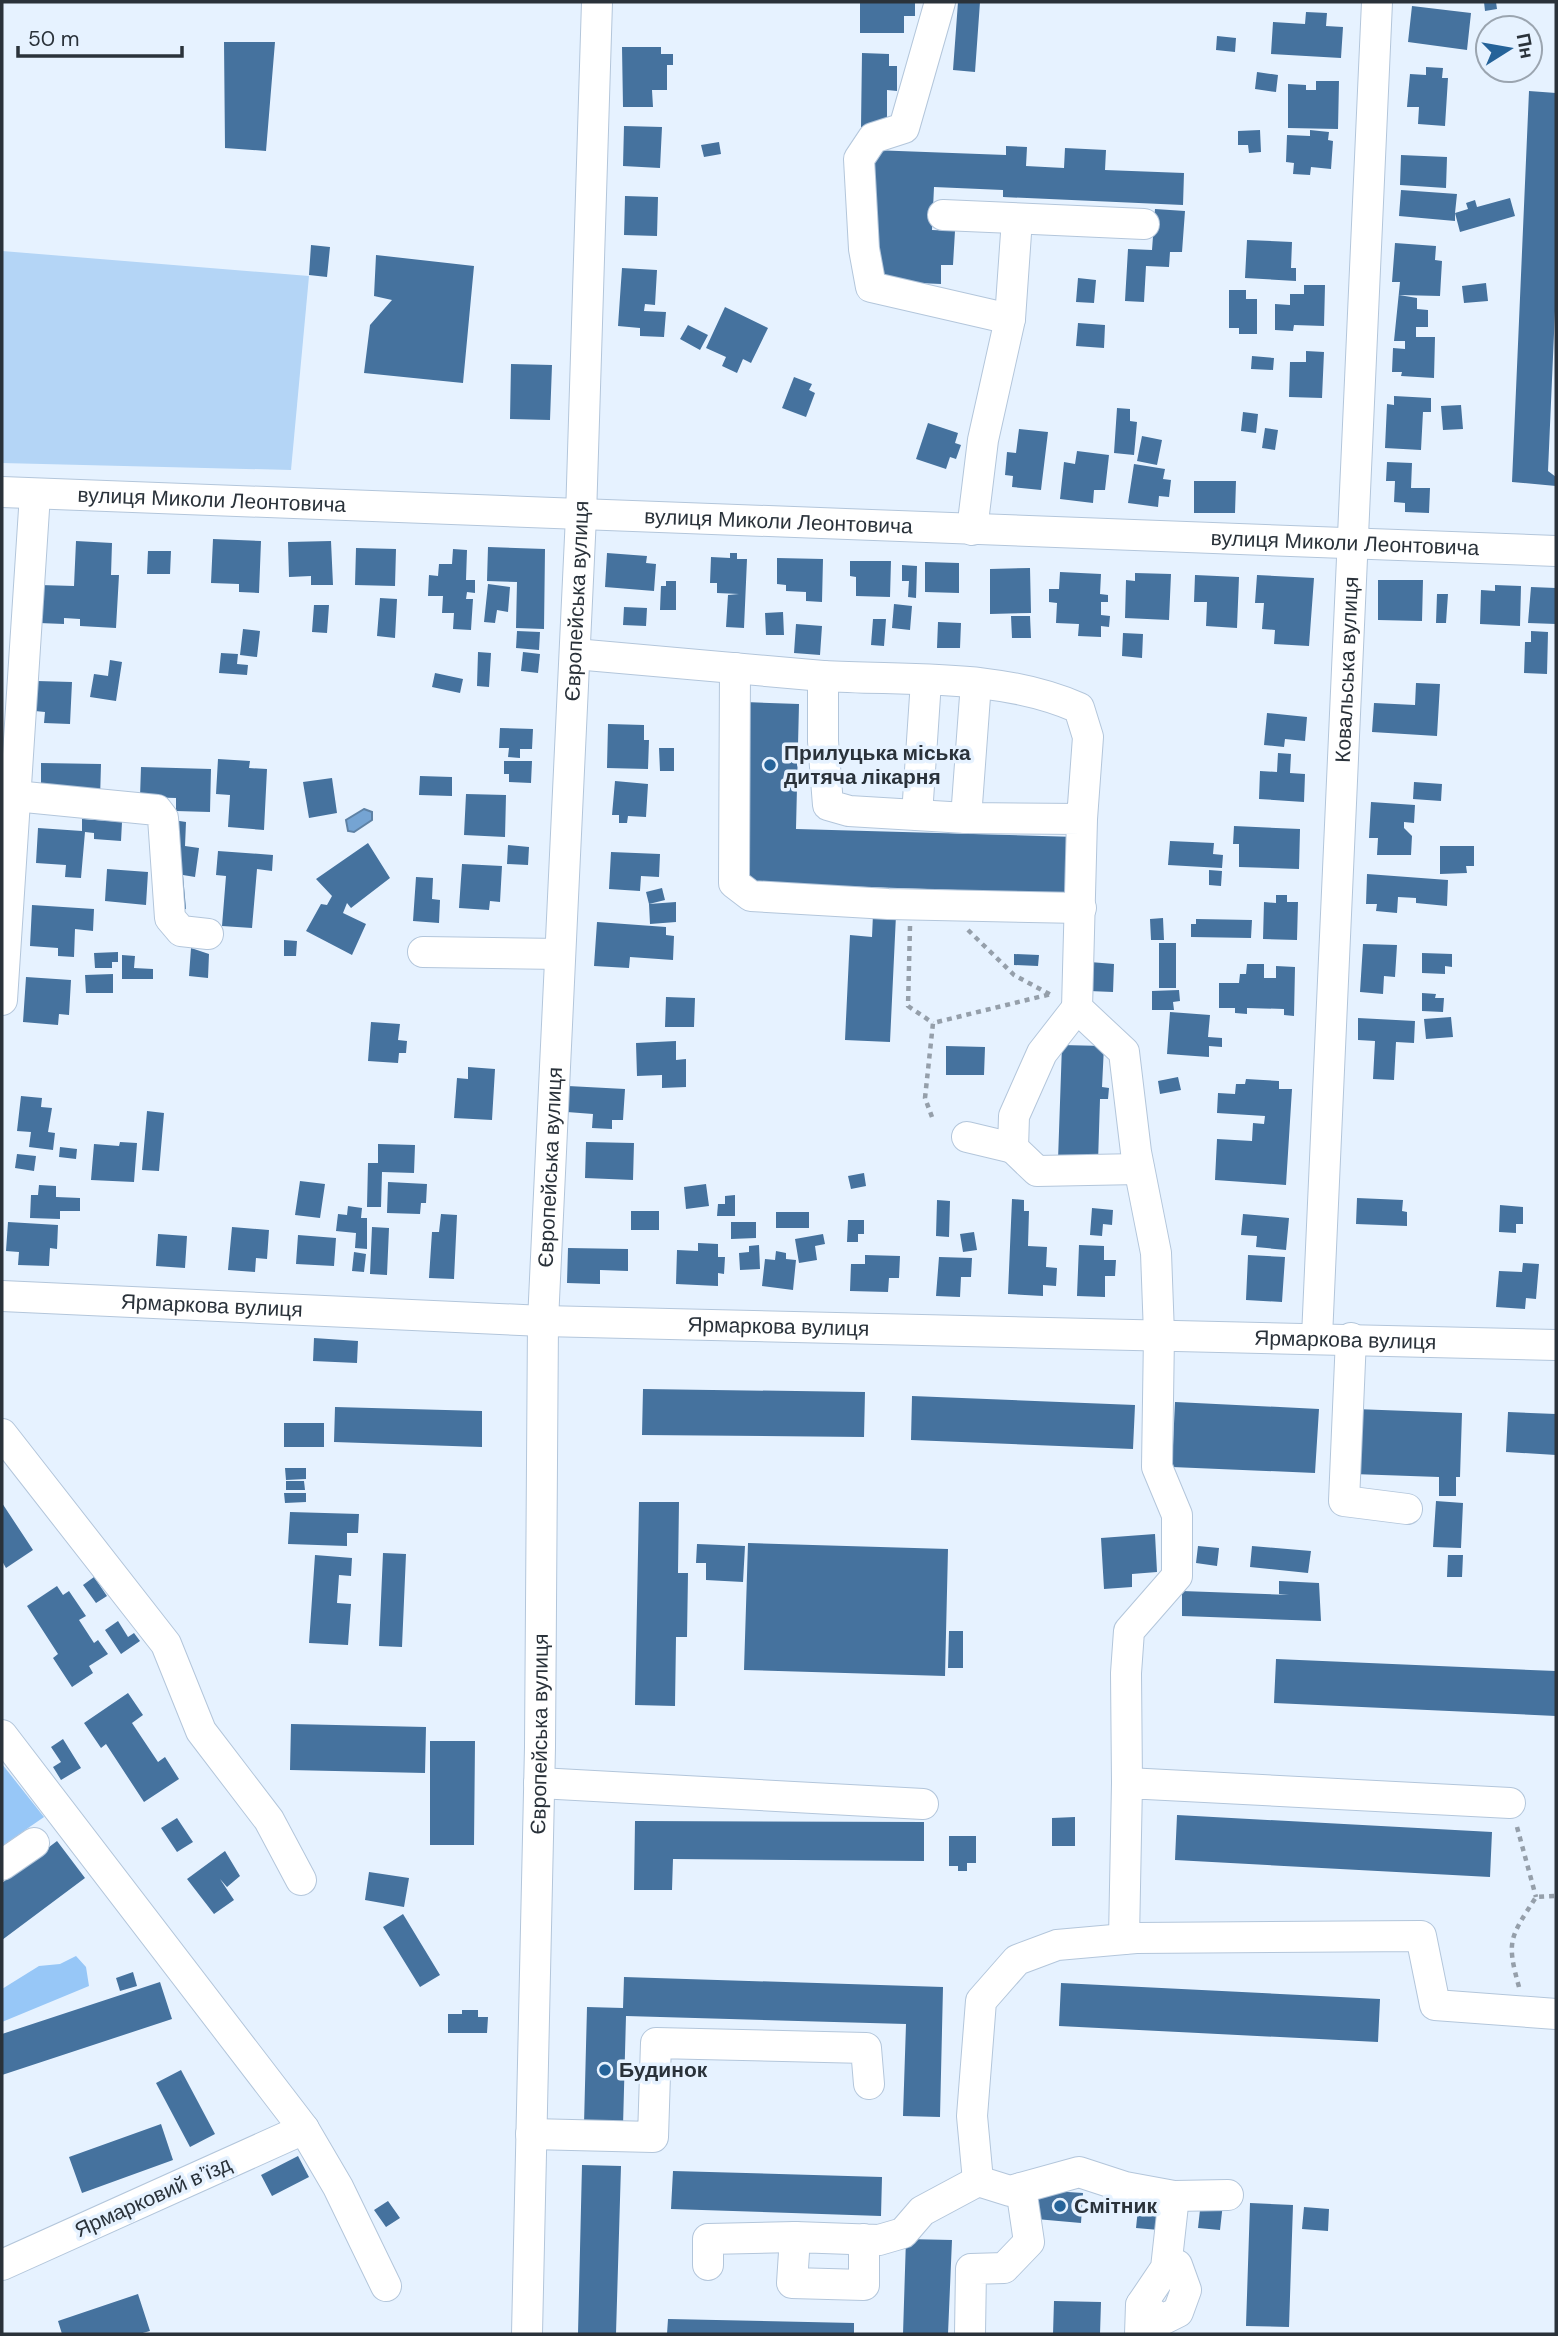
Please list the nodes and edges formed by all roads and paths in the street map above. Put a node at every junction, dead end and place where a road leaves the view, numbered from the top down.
1 (597, 2) edge
2 (940, 2) edge
3 (1377, 2) edge
4 (943, 215) dead end
5 (1017, 219) junction
6 (1144, 225) dead end
7 (1010, 319) junction
8 (2, 492) edge
9 (35, 494) junction
10 (581, 516) junction
11 (972, 530) junction
12 (1351, 541) junction
13 (1556, 551) edge
14 (575, 654) junction
15 (735, 668) junction
16 (824, 676) junction
17 (926, 681) junction
18 (976, 683) junction
19 (15, 796) junction
20 (917, 815) junction
21 (966, 818) junction
22 (1082, 819) junction
23 (910, 905) junction
24 (943, 905) junction
25 (1081, 908) junction
26 (208, 934) dead end
27 (423, 952) dead end
28 (561, 954) junction
29 (2, 1000) edge
30 (1064, 1001) junction
31 (933, 1023) junction
32 (932, 1117) dead end
33 (967, 1137) dead end
34 (1013, 1148) junction
35 (1139, 1169) junction
36 (2, 1296) edge
37 (543, 1321) junction
38 (1160, 1334) junction
39 (1317, 1337) junction
40 (1351, 1338) junction
41 (1556, 1345) edge
42 (2, 1434) edge
43 (1407, 1509) dead end
44 (2, 1735) edge
45 (539, 1783) junction
46 (1127, 1783) junction
47 (1510, 1803) joint
48 (923, 1804) dead end
49 (34, 1843) dead end
50 (2, 1865) edge
51 (301, 1880) dead end
52 (1556, 1896) edge
53 (1536, 1897) junction
54 (1124, 1939) junction
55 (1545, 2013) edge
56 (869, 2084) dead end
57 (304, 2129) junction
58 (531, 2134) junction
59 (978, 2181) junction
60 (1021, 2188) junction
61 (1228, 2195) dead end
62 (1174, 2196) junction
63 (795, 2237) junction
64 (864, 2239) junction
65 (2, 2265) edge
66 (708, 2265) dead end
67 (386, 2286) dead end
68 (527, 2334) edge
69 (970, 2334) edge
70 (1140, 2334) edge

1 - 10 street, Європейська вулиця
2 - 7 street
3 - 12 street, Ковальська вулиця
4 - 5 street
5 - 6 street
5 - 7 street
7 - 11 street
8 - 9 street, вулиця Миколи Леонтовича
9 - 10 street, вулиця Миколи Леонтовича
9 - 19 street
10 - 11 street, вулиця Миколи Леонтовича
10 - 14 street, Європейська вулиця
11 - 12 street, вулиця Миколи Леонтовича
12 - 13 street, вулиця Миколи Леонтовича
12 - 39 street, Ковальська вулиця
14 - 15 street
14 - 28 street, Європейська вулиця
15 - 16 street
15 - 23 street
16 - 17 street
16 - 20 street
17 - 18 street
17 - 20 street
18 - 21 street
18 - 22 street
19 - 26 street
19 - 29 street
20 - 21 street
21 - 22 street
22 - 25 street
23 - 24 street
23 - 31 path
24 - 25 street
24 - 30 path
25 - 30 street
27 - 28 street
28 - 37 street, Європейська вулиця
30 - 31 path
30 - 34 street
30 - 35 street
31 - 32 path
33 - 34 street
34 - 35 street
35 - 38 street
36 - 37 street, Ярмаркова вулиця
37 - 38 street, Ярмаркова вулиця
37 - 45 street, Європейська вулиця
38 - 39 street, Ярмаркова вулиця
38 - 46 street
39 - 40 street, Ярмаркова вулиця
40 - 41 street, Ярмаркова вулиця
40 - 43 street
42 - 51 street
44 - 57 street
45 - 48 street
45 - 58 street, Європейська вулиця
46 - 47 street
46 - 54 street
47 - 53 path
49 - 50 street
52 - 53 path
53 - 55 path
54 - 55 street
54 - 59 street
56 - 58 street
57 - 65 street, Ярмарковий вʼїзд
57 - 67 street
58 - 68 street, Європейська вулиця
59 - 60 street
59 - 64 street
60 - 62 street
60 - 69 street
61 - 62 street
62 - 70 street
63 - 64 street
63 - 64 street
63 - 66 street

